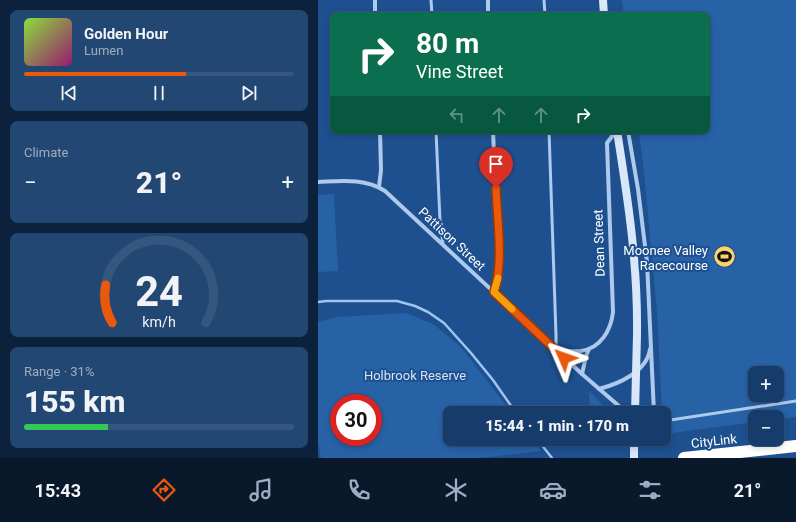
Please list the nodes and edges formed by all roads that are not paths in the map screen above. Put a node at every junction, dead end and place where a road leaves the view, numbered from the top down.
1 (375, 0) edge
2 (431, 0) edge
3 (488, 0) edge
4 (544, 0) edge
5 (603, 0) edge
6 (375, 12) edge
7 (432, 12) edge
8 (488, 12) edge
9 (545, 12) edge
10 (604, 12) edge
11 (380, 134) edge
12 (436, 134) edge
13 (493, 134) edge
14 (549, 134) edge
15 (615, 134) edge
16 (617, 134) edge
17 (629, 134) edge
18 (318, 182) edge
19 (379, 187) junction
20 (443, 244) junction
21 (494, 292) junction
22 (651, 341) junction
23 (589, 349) junction
24 (556, 350) junction
25 (582, 374) junction
26 (599, 389) junction
27 (796, 402) edge
28 (619, 406) edge
29 (635, 406) edge
30 (654, 406) edge
31 (671, 420) edge
32 (634, 446) edge
33 (796, 446) edge
34 (634, 458) edge
35 (684, 458) edge

1 - 6 street
2 - 7 lane
3 - 8 street
4 - 9 lane
5 - 10 street
11 - 19 street
12 - 20 lane
13 - 21 street
14 - 24 lane
15 - 23 street, Dean Street
16 - 29 street, Dean Street, bridge
17 - 22 street
18 - 19 street, Pattison Street
19 - 20 street, Pattison Street
20 - 21 street, Pattison Street
21 - 24 street, Pattison Street
22 - 26 street
22 - 30 street
23 - 24 street
23 - 25 street
24 - 25 street, Pattison Street
25 - 26 street, Pattison Street
26 - 28 street, Pattison Street
27 - 31 lane
32 - 34 street
33 - 35 highway, CityLink

